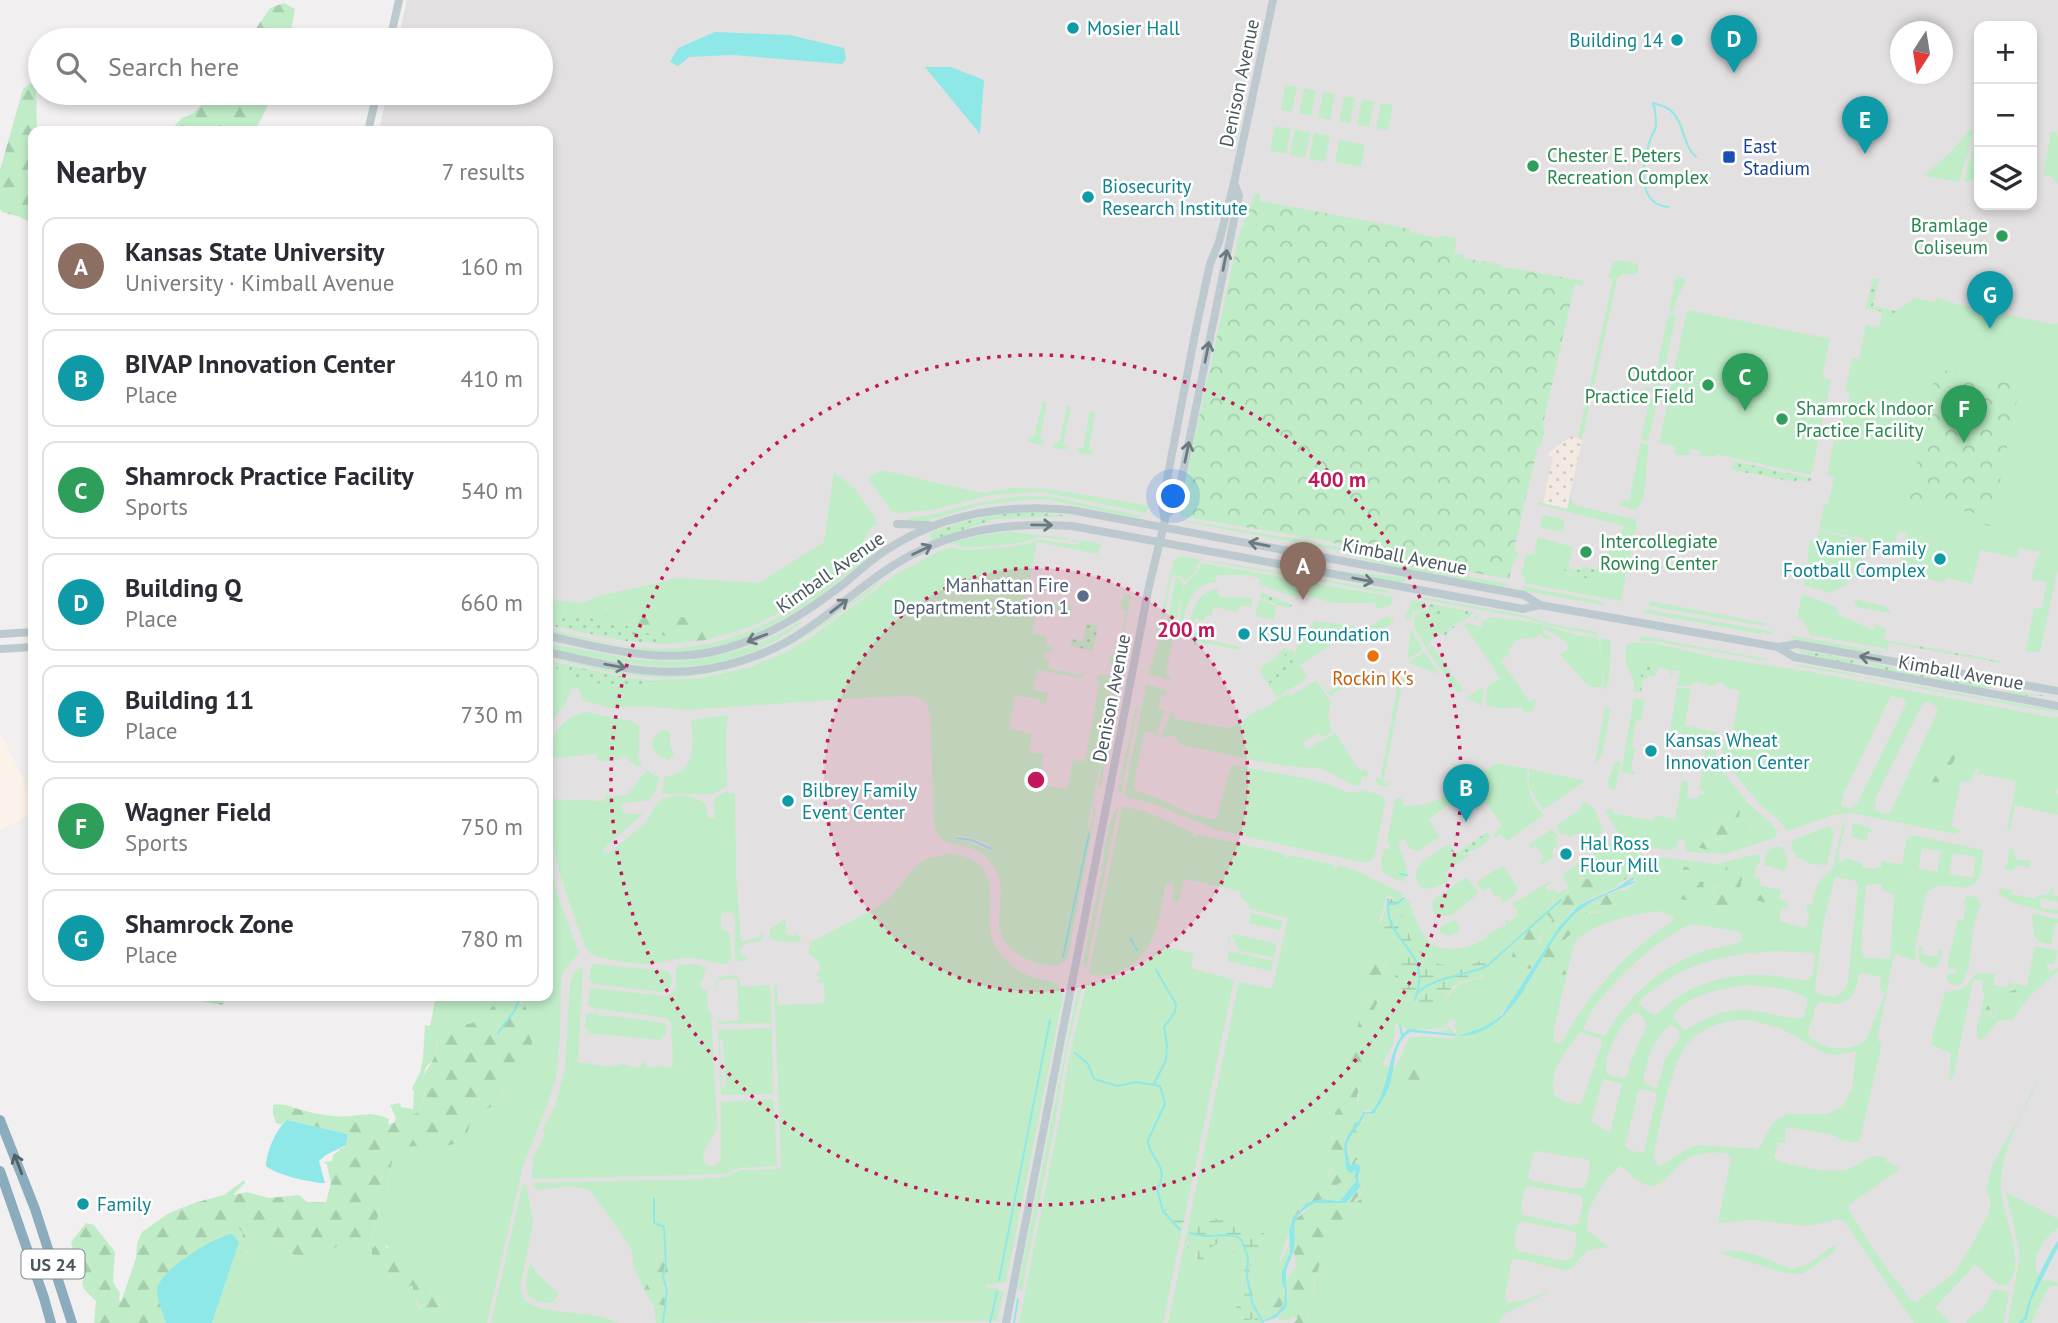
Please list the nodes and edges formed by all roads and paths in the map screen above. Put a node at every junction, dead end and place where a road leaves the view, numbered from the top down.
1 (398, 0) edge
2 (1273, 0) edge
3 (392, 28) edge
4 (374, 105) edge
5 (369, 126) edge
6 (1234, 183) junction
7 (1166, 515) junction
8 (897, 524) dead end
9 (938, 524) junction
10 (1164, 527) junction
11 (1160, 543) junction
12 (1540, 605) junction
13 (28, 632) edge
14 (0, 634) edge
15 (553, 637) edge
16 (28, 647) edge
17 (1778, 648) junction
18 (0, 649) edge
19 (553, 653) edge
20 (2058, 691) edge
21 (2058, 706) edge
22 (0, 1120) edge
23 (0, 1171) edge
24 (51, 1323) edge
25 (72, 1323) edge
26 (1006, 1323) edge

1 - 3 main road
2 - 6 main road, Denison Avenue
4 - 5 main road
6 - 7 main road, Denison Avenue
7 -> 6 main road
7 - 10 main road, Denison Avenue
8 - 9 main road
9 - 10 main road, Kimball Avenue
9 -> 15 main road, Kimball Avenue
10 - 11 main road, Denison Avenue
12 -> 10 main road, Kimball Avenue
11 -> 12 main road, Kimball Avenue
19 -> 11 main road, Kimball Avenue
11 - 26 main road, Denison Avenue
12 - 17 main road, Kimball Avenue
13 - 14 main road
16 - 18 main road
20 -> 17 main road, Kimball Avenue
17 - 21 main road, Kimball Avenue
25 -> 22 highway, US 24
23 - 24 highway, US 24

